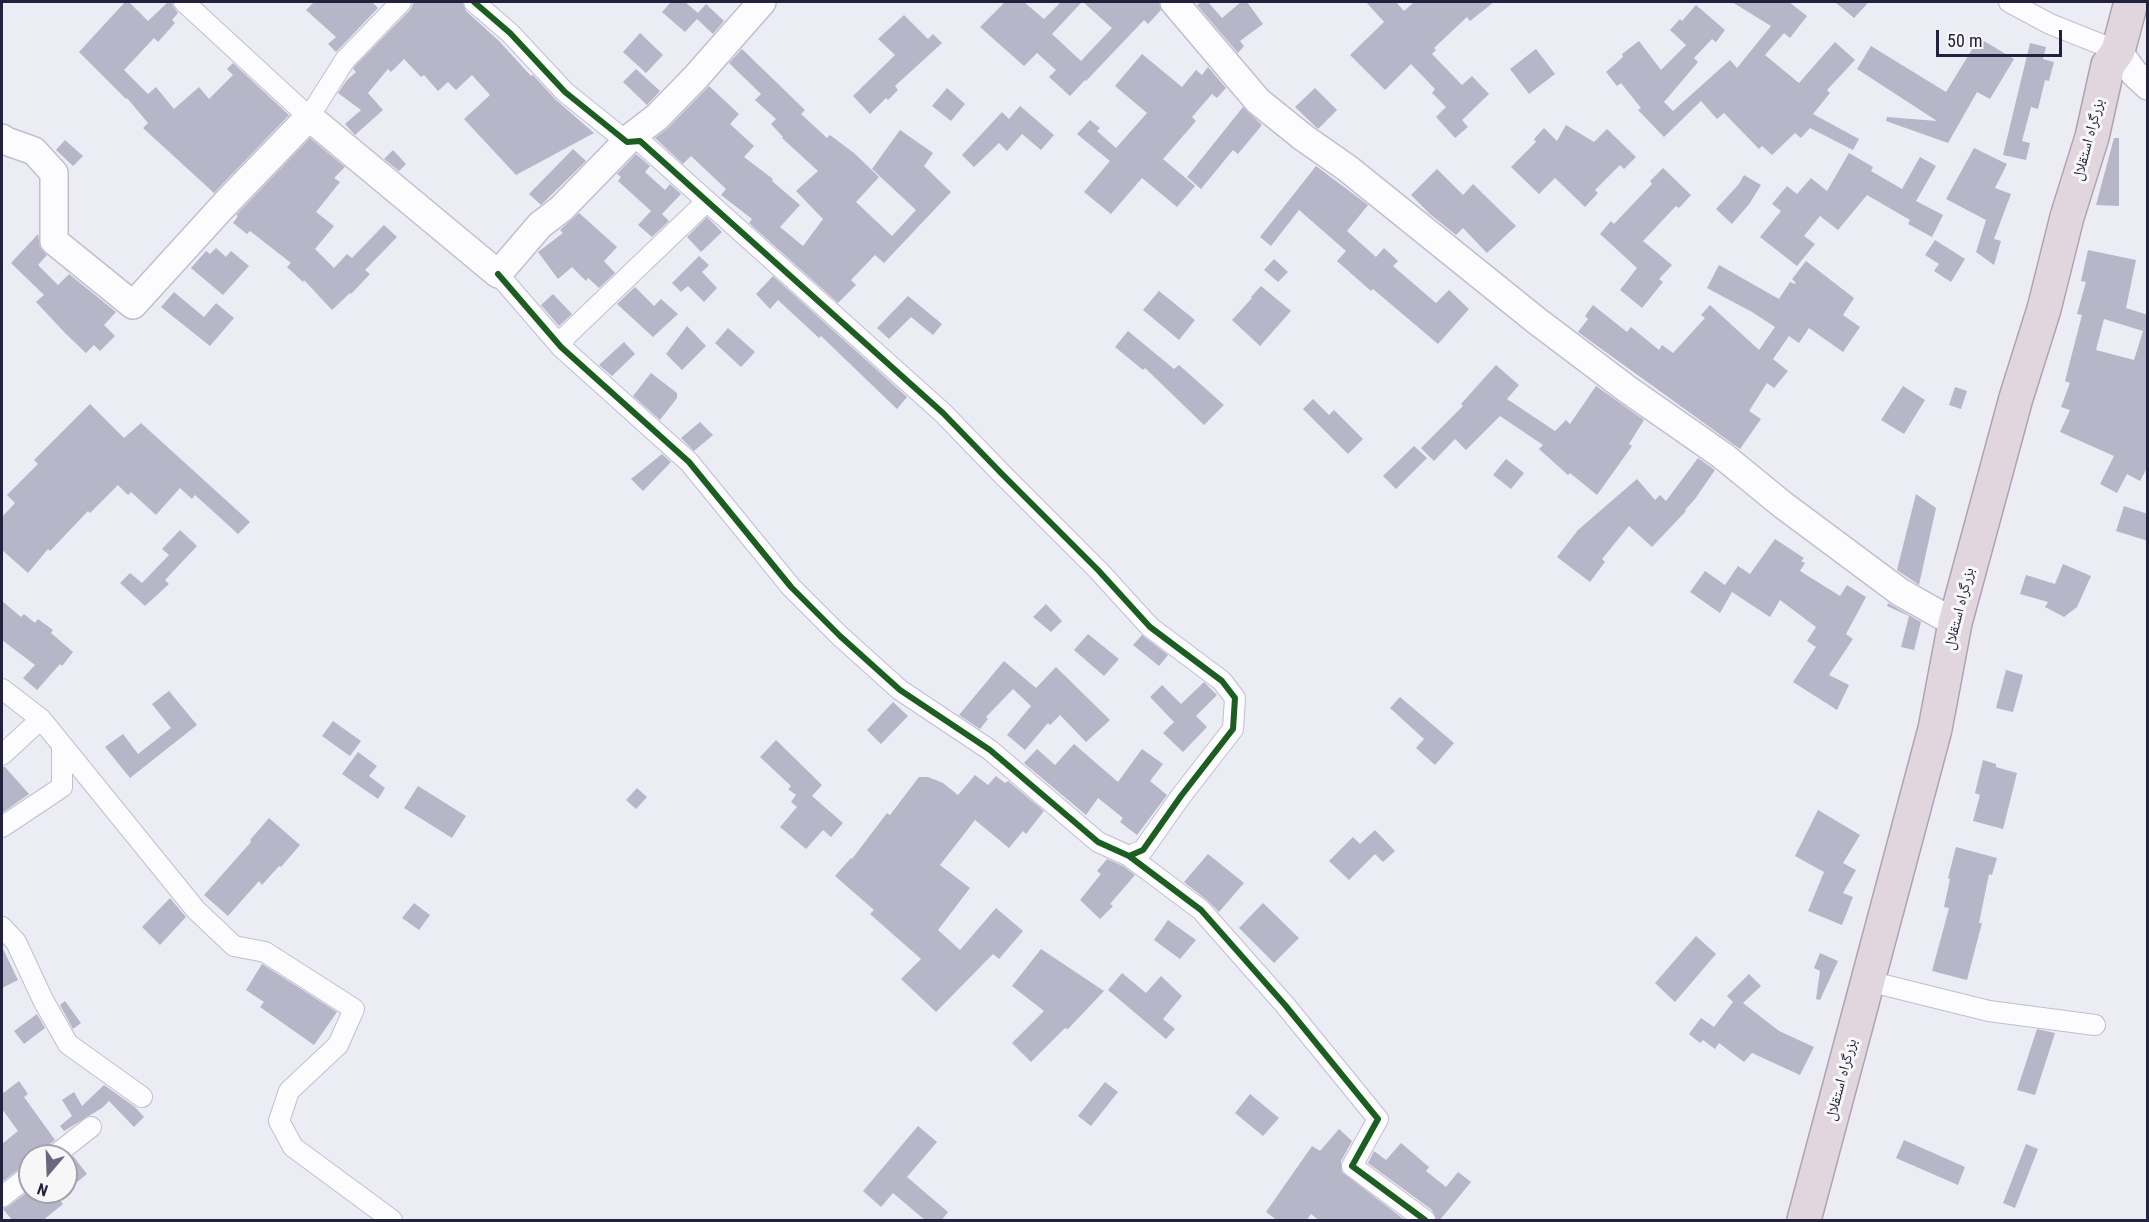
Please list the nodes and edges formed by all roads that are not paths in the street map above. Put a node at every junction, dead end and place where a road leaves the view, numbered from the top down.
1 (184, 2) edge
2 (401, 2) edge
3 (474, 2) edge
4 (762, 2) edge
5 (1174, 2) edge
6 (2009, 2) edge
7 (2131, 2) edge
8 (2118, 51) junction
9 (2148, 86) edge
10 (309, 117) junction
11 (2, 138) edge
12 (627, 142) junction
13 (706, 202) junction
14 (498, 274) junction
15 (561, 347) junction
16 (1955, 624) junction
17 (2, 689) edge
18 (41, 719) junction
19 (62, 746) junction
20 (2, 755) edge
21 (2, 827) edge
22 (1129, 856) junction
23 (2, 927) edge
24 (1868, 981) junction
25 (2095, 1026) dead end
26 (142, 1097) dead end
27 (91, 1127) dead end
28 (69, 1144) edge
29 (18, 1184) edge
30 (2, 1197) edge
31 (392, 1221) edge
32 (1425, 1221) edge
33 (1804, 1221) edge

1 - 10 street
2 - 10 street
3 - 12 street
4 - 12 street
5 - 16 street
6 - 8 street
7 - 8 highway, بزرگراه استقلال
8 - 9 street
8 - 16 highway, بزرگراه استقلال
10 - 11 street
10 - 14 street
12 - 13 street
12 - 14 street
13 - 15 street
13 - 22 street
14 - 15 street
15 - 22 street
16 - 24 highway, بزرگراه استقلال
17 - 18 street
18 - 19 street
18 - 20 street
19 - 21 street
19 - 31 street
22 - 32 street
23 - 26 street
24 - 25 street
24 - 33 highway, بزرگراه استقلال
27 - 28 street
29 - 30 street

